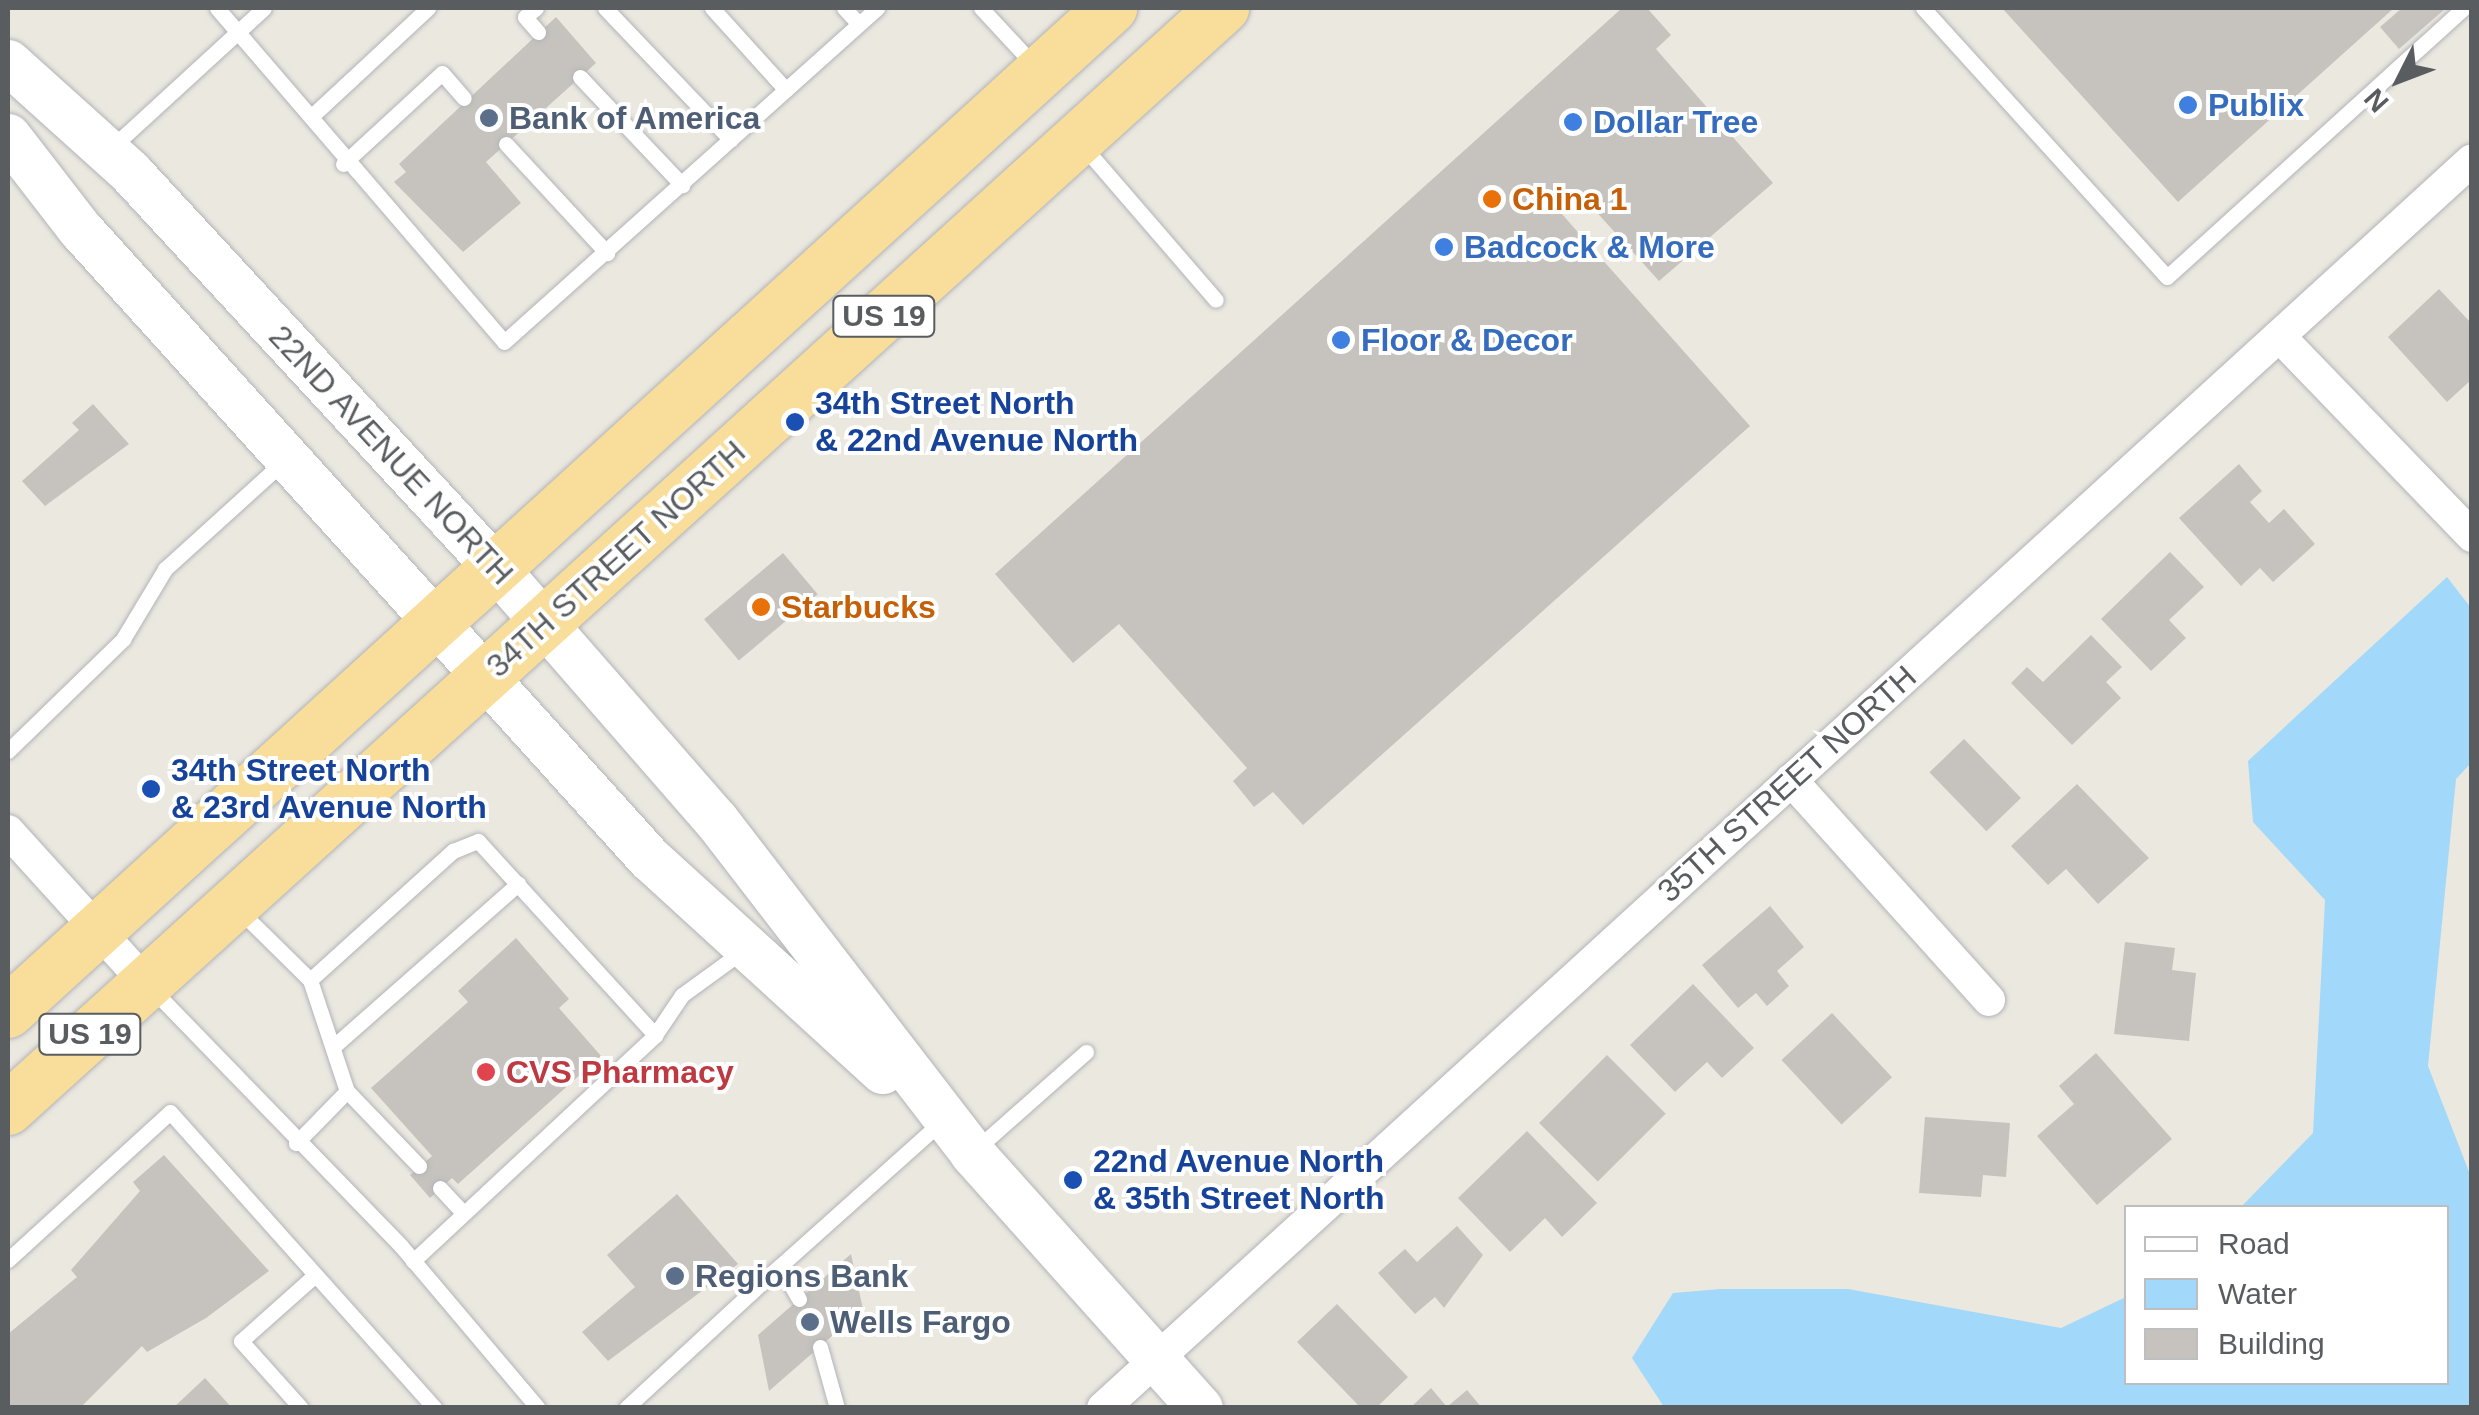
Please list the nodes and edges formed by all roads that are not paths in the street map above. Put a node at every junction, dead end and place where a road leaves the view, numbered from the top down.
1 (217, 8) edge
2 (264, 8) edge
3 (428, 8) edge
4 (536, 8) edge
5 (605, 8) edge
6 (712, 8) edge
7 (844, 8) edge
8 (877, 8) edge
9 (981, 8) edge
10 (1111, 8) edge
11 (1222, 8) edge
12 (1923, 8) edge
13 (2464, 8) edge
14 (859, 24) junction
15 (239, 31) junction
16 (538, 32) dead end
17 (8, 62) edge
18 (1040, 72) junction
19 (580, 78) dead end
20 (786, 90) junction
21 (464, 98) dead end
22 (314, 114) junction
23 (8, 136) edge
24 (1078, 139) junction
25 (731, 140) junction
26 (506, 144) dead end
27 (107, 151) junction
28 (2472, 160) edge
29 (343, 164) junction
30 (682, 184) junction
31 (607, 253) junction
32 (1216, 300) dead end
33 (2280, 337) junction
34 (288, 458) junction
35 (2472, 536) edge
36 (495, 568) junction
37 (437, 622) junction
38 (544, 624) junction
39 (487, 678) junction
40 (8, 751) edge
41 (1791, 780) junction
42 (8, 831) edge
43 (518, 884) junction
44 (233, 904) junction
45 (98, 930) junction
46 (746, 948) junction
47 (310, 980) junction
48 (146, 983) junction
49 (1989, 1000) dead end
50 (8, 1012) edge
51 (655, 1034) junction
52 (333, 1048) junction
53 (1086, 1052) dead end
54 (347, 1091) junction
55 (8, 1109) edge
56 (956, 1138) junction
57 (296, 1143) junction
58 (419, 1166) dead end
59 (440, 1188) dead end
60 (463, 1213) junction
61 (8, 1260) edge
62 (413, 1260) junction
63 (780, 1266) junction
64 (315, 1274) junction
65 (799, 1300) dead end
66 (820, 1347) dead end
67 (1157, 1360) junction
68 (301, 1408) edge
69 (435, 1408) edge
70 (538, 1408) edge
71 (626, 1408) edge
72 (837, 1408) edge
73 (1103, 1408) edge
74 (1200, 1408) edge

1 - 15 lane
2 - 15 lane
3 - 22 lane
4 - 16 lane
5 - 25 lane
6 - 20 lane
7 - 14 lane
8 - 14 lane
9 - 18 lane
10 - 18 highway, US 19
11 - 24 highway, 34TH STREET NORTH / US 19
12 - 13 lane
14 - 20 lane
15 - 22 lane
15 - 27 lane
17 - 27 main road, 22ND AVENUE NORTH
18 - 24 highway
18 - 36 highway, US 19
19 - 30 lane
20 - 25 lane
21 - 29 lane
22 - 29 lane
23 - 34 main road, 22ND AVENUE NORTH
24 - 32 lane
24 - 38 highway, 34TH STREET NORTH / US 19
25 - 30 lane
26 - 31 lane
27 - 36 main road, 22ND AVENUE NORTH
28 - 33 street, 35TH STREET NORTH
29 - 31 lane
30 - 31 lane
33 - 35 street
33 - 41 street, 35TH STREET NORTH
34 - 37 main road, 22ND AVENUE NORTH
34 - 40 lane
36 - 37 highway, US 19
36 - 38 main road, 22ND AVENUE NORTH
37 - 39 main road, 22ND AVENUE NORTH
37 - 45 highway, US 19
38 - 39 highway, 34TH STREET NORTH / US 19
38 - 56 main road, 22ND AVENUE NORTH
39 - 44 highway, 34TH STREET NORTH / US 19
39 - 46 main road, 22ND AVENUE NORTH
41 - 49 street
41 - 67 street, 35TH STREET NORTH
42 - 45 street
43 - 47 lane
43 - 51 lane
43 - 52 lane
44 - 47 lane
44 - 48 highway, 34TH STREET NORTH / US 19
45 - 48 street
45 - 50 highway, US 19
46 - 51 lane
46 - 56 main road, 22ND AVENUE NORTH
47 - 52 lane
48 - 55 highway, 34TH STREET NORTH / US 19
48 - 57 lane
51 - 60 lane
52 - 54 lane
53 - 56 lane
54 - 57 lane
54 - 58 lane
56 - 63 lane
56 - 67 main road, 22ND AVENUE NORTH
57 - 62 lane
59 - 60 lane
60 - 62 lane
61 - 64 lane
62 - 70 lane
63 - 65 lane
63 - 71 lane
64 - 68 lane
64 - 69 lane
66 - 72 lane
67 - 73 street, 35TH STREET NORTH
67 - 74 main road, 22ND AVENUE NORTH

